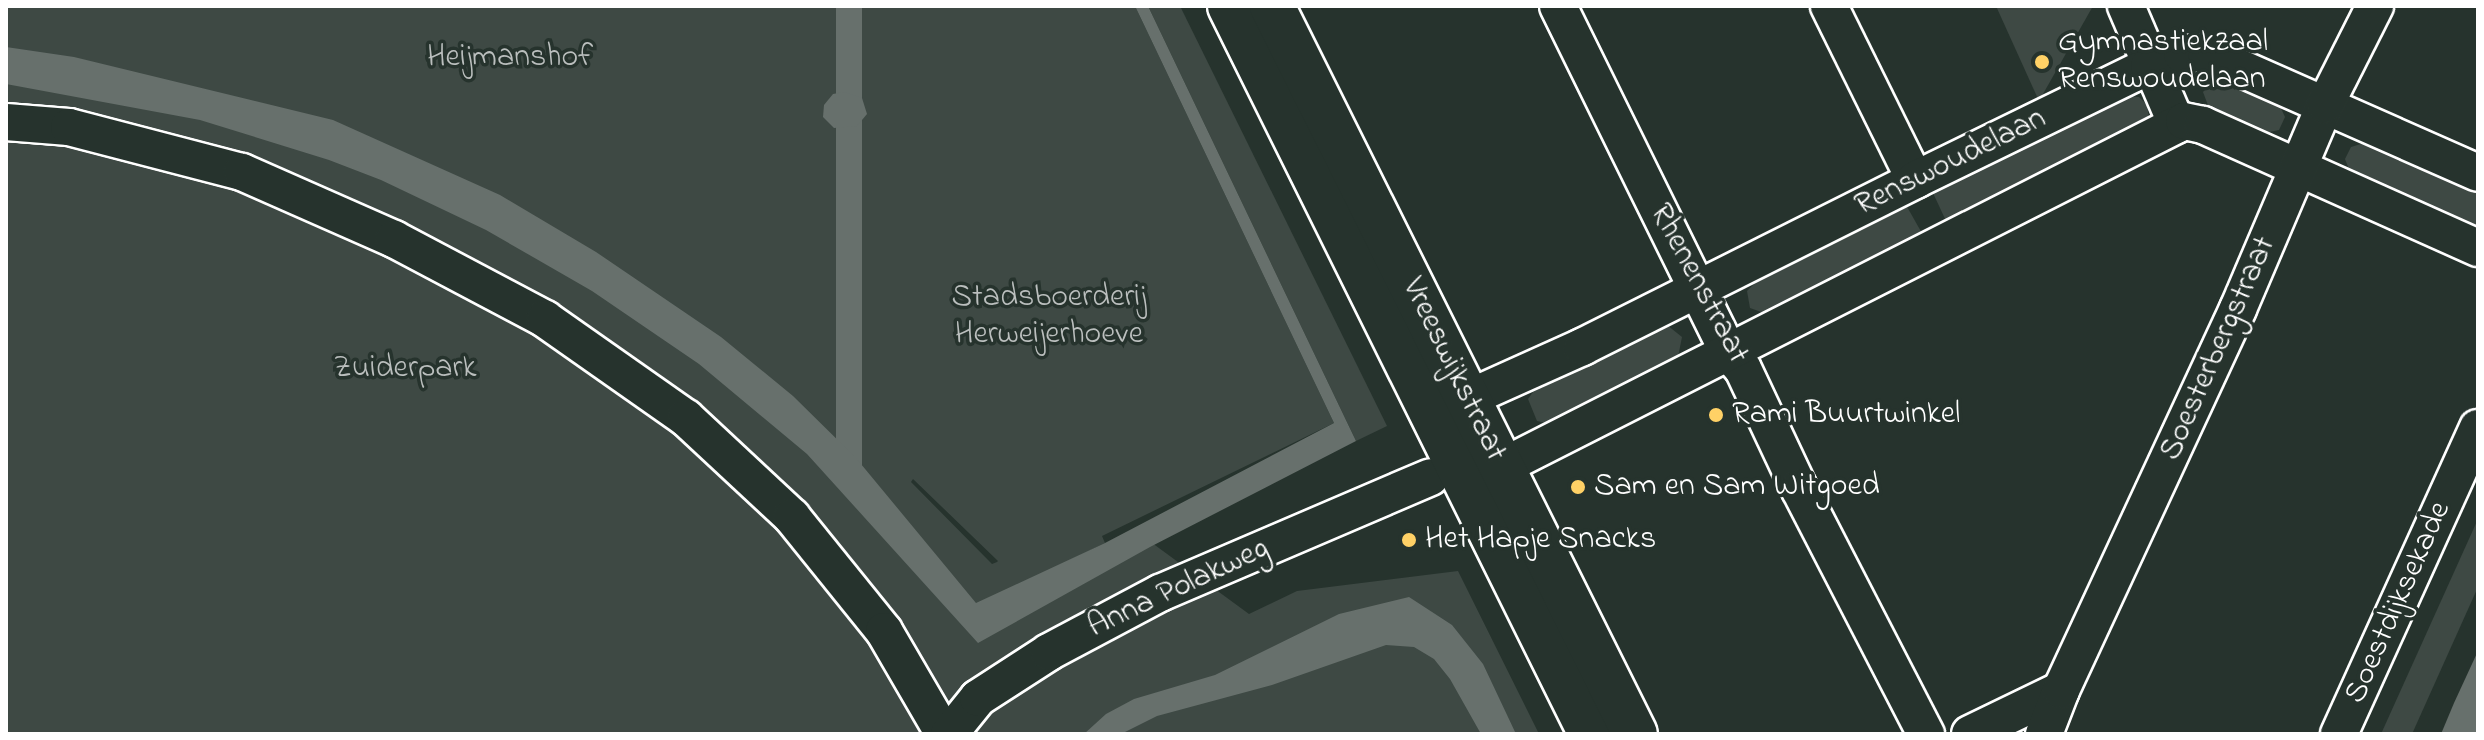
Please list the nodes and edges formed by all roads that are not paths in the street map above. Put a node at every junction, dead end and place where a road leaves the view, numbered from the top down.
1 (1230, 6) edge
2 (1272, 6) edge
3 (1558, 6) edge
4 (1829, 6) edge
5 (2126, 6) edge
6 (2375, 6) edge
7 (2149, 66) junction
8 (2325, 105) junction
9 (6, 122) edge
10 (2177, 125) junction
11 (2299, 167) junction
12 (2478, 173) edge
13 (1915, 180) junction
14 (2478, 248) edge
15 (1698, 289) junction
16 (1729, 353) junction
17 (1449, 406) junction
18 (2478, 428) edge
19 (1466, 476) junction
20 (2061, 690) junction
21 (947, 734) edge
22 (1591, 734) edge
23 (1635, 734) edge
24 (1926, 734) edge
25 (1970, 734) edge
26 (2044, 734) edge
27 (2339, 734) edge

1 - 17 main road, Vreeswijkstraat
2 - 17 main road, Vreeswijkstraat
3 - 15 street, Rhenenstraat
4 - 13 street
5 - 7 street
6 - 8 street, Soesterbergstraat
7 - 8 street, Renswoudelaan
7 - 10 street
7 - 13 street, Renswoudelaan
8 - 11 street, Soesterbergstraat
8 - 12 street, Renswoudelaan
9 - 21 street
10 - 11 street
10 - 16 street
11 - 14 street
11 - 20 street, Soesterbergstraat
13 - 15 street, Renswoudelaan
15 - 16 street, Rhenenstraat
15 - 17 street, Renswoudelaan
16 - 19 street
16 - 24 street, Rhenenstraat
17 - 19 main road, Vreeswijkstraat
18 - 27 street, Soestdijksekade
19 - 21 street, Anna Polakweg
19 - 22 main road, Vreeswijkstraat
19 - 23 main road, Vreeswijkstraat
20 - 25 street
20 - 26 street, Soesterbergstraat

